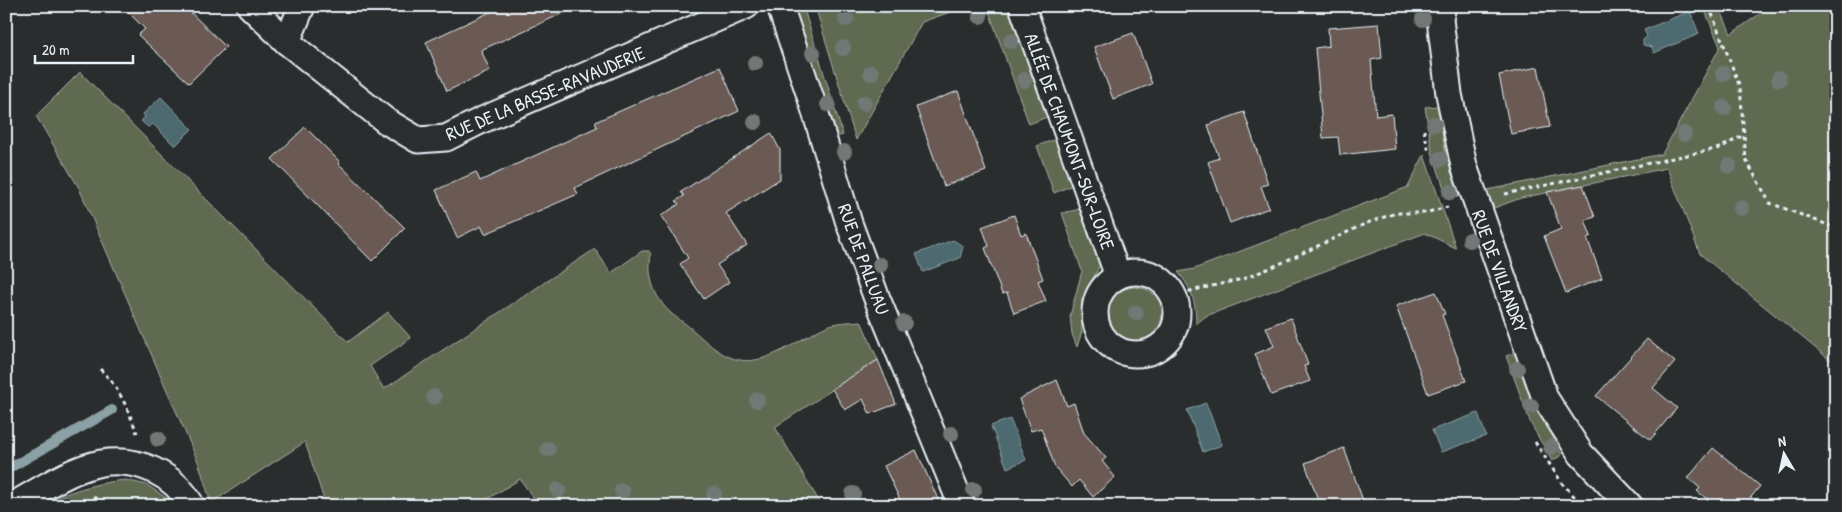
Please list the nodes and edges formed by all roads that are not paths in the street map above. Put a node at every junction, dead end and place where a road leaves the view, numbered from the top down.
1 (250, 6) edge
2 (302, 6) edge
3 (746, 6) edge
4 (780, 6) edge
5 (1022, 6) edge
6 (1443, 6) edge
7 (288, 42) junction
8 (1118, 276) dead end
9 (11, 506) edge
10 (192, 506) edge
11 (962, 506) edge
12 (1630, 506) edge

1 - 7 street, RUE DE LA BASSE-RAVAUDERIE
2 - 7 street
3 - 7 street, RUE DE LA BASSE-RAVAUDERIE
4 - 11 street, RUE DE PALLUAU
5 - 8 street, ALLÉE DE CHAUMONT-SUR-LOIRE
6 - 12 street, RUE DE VILLANDRY
9 - 10 street

